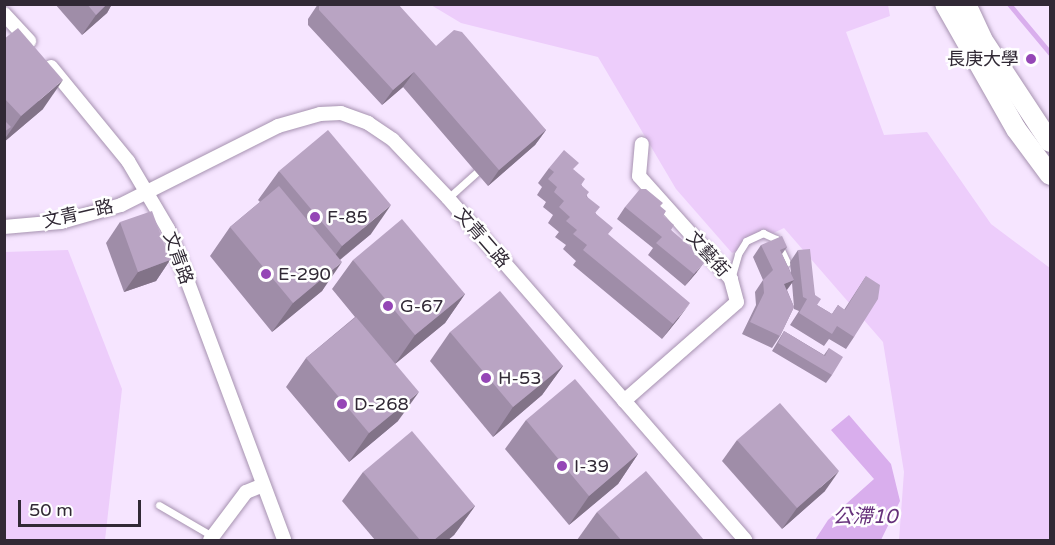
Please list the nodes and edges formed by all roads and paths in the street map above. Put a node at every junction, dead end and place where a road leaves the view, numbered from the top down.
1 (945, 4) edge
2 (966, 4) edge
3 (4, 14) edge
4 (1050, 142) edge
5 (642, 144) dead end
6 (477, 172) dead end
7 (1050, 175) edge
8 (150, 193) junction
9 (448, 198) junction
10 (4, 227) edge
11 (787, 263) edge
12 (731, 279) junction
13 (624, 401) junction
14 (263, 485) junction
15 (159, 505) dead end
16 (211, 538) edge
17 (284, 540) edge
18 (745, 540) edge

1 - 7 street
2 - 4 street
3 - 8 street, 文青路
5 - 12 street, 文藝街
6 - 9 lane
8 - 9 street, 文青二路
8 - 10 street, 文青一路
8 - 14 street, 文青路
9 - 13 street, 文青二路
11 - 12 lane
12 - 13 street, 文藝街
13 - 18 street, 文青二路
14 - 16 street
14 - 17 street, 文青路
15 - 16 lane

